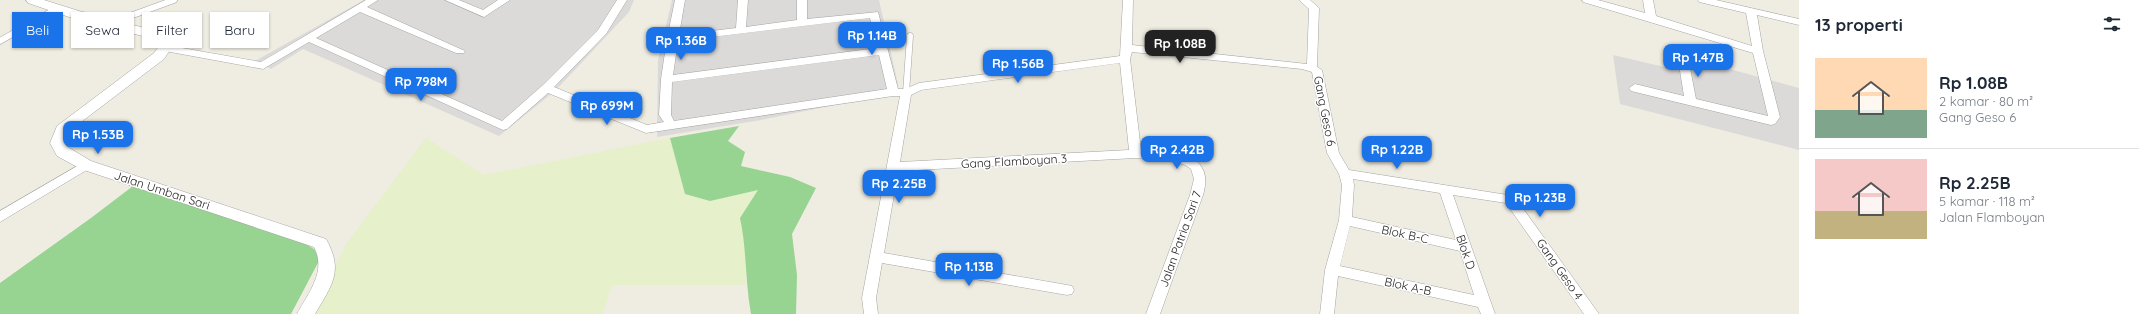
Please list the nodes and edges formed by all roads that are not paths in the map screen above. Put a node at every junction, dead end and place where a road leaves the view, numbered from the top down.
1 (32, 0) edge
2 (174, 0) edge
3 (373, 0) edge
4 (450, 0) edge
5 (505, 0) edge
6 (622, 0) edge
7 (680, 0) edge
8 (743, 0) edge
9 (802, 0) edge
10 (1128, 0) edge
11 (1304, 0) edge
12 (1587, 0) edge
13 (1648, 0) edge
14 (1703, 0) edge
15 (360, 8) junction
16 (56, 9) junction
17 (1750, 11) junction
18 (71, 13) edge
19 (134, 15) edge
20 (1651, 18) junction
21 (802, 22) junction
22 (1799, 22) edge
23 (740, 31) junction
24 (910, 36) dead end
25 (308, 38) junction
26 (672, 39) junction
27 (0, 41) edge
28 (165, 48) joint
29 (883, 51) junction
30 (1758, 51) junction
31 (460, 52) dead end
32 (1126, 53) junction
33 (1683, 58) dead end
34 (1312, 67) junction
35 (667, 79) junction
36 (547, 88) junction
37 (1635, 88) dead end
38 (893, 92) junction
39 (906, 93) junction
40 (1690, 102) junction
41 (671, 125) junction
42 (1135, 154) junction
43 (86, 165) junction
44 (893, 167) junction
45 (1345, 174) junction
46 (1445, 190) junction
47 (0, 217) edge
48 (1345, 220) junction
49 (1464, 247) junction
50 (877, 257) junction
51 (1332, 270) junction
52 (1066, 290) dead end
53 (1486, 308) edge
54 (306, 314) edge
55 (871, 314) edge
56 (1153, 314) edge
57 (1327, 314) edge
58 (1592, 314) edge

1 - 16 street
2 - 19 lane
3 - 15 street
4 - 5 street
6 - 36 street
7 - 26 street
8 - 23 street
9 - 21 street
10 - 32 street
11 - 34 street
12 - 20 street
13 - 20 street
14 - 17 street
15 - 25 street
15 - 31 street
16 - 18 street
16 - 27 lane
17 - 22 street
17 - 30 street
20 - 30 street
21 - 23 street
21 - 29 street
23 - 26 street
24 - 39 lane
25 - 28 street
25 - 36 street
26 - 35 street
28 - 43 street, Jalan Umban Sari
29 - 35 street
29 - 38 street
30 - 40 street
32 - 34 street, Gang Geso 6
32 - 39 street, Gang Geso 6
32 - 42 street
33 - 40 street
34 - 45 street, Gang Geso 6
35 - 41 street
36 - 41 street
37 - 40 street
38 - 39 street
38 - 41 street
39 - 44 street
42 - 44 street, Gang Flamboyan 3
42 - 56 street, Jalan Patria Sari 7
43 - 47 street
43 - 54 street, Jalan Umban Sari
44 - 50 street
45 - 46 street, Gang Geso 4
45 - 48 street, Gang Geso 6
46 - 49 street, Blok D
46 - 58 street, Gang Geso 4
48 - 49 street, Blok B-C
48 - 51 street, Gang Geso 6
49 - 53 street, Blok D
50 - 52 street
50 - 55 street
51 - 53 street, Blok A-B
51 - 57 street, Gang Geso 6

